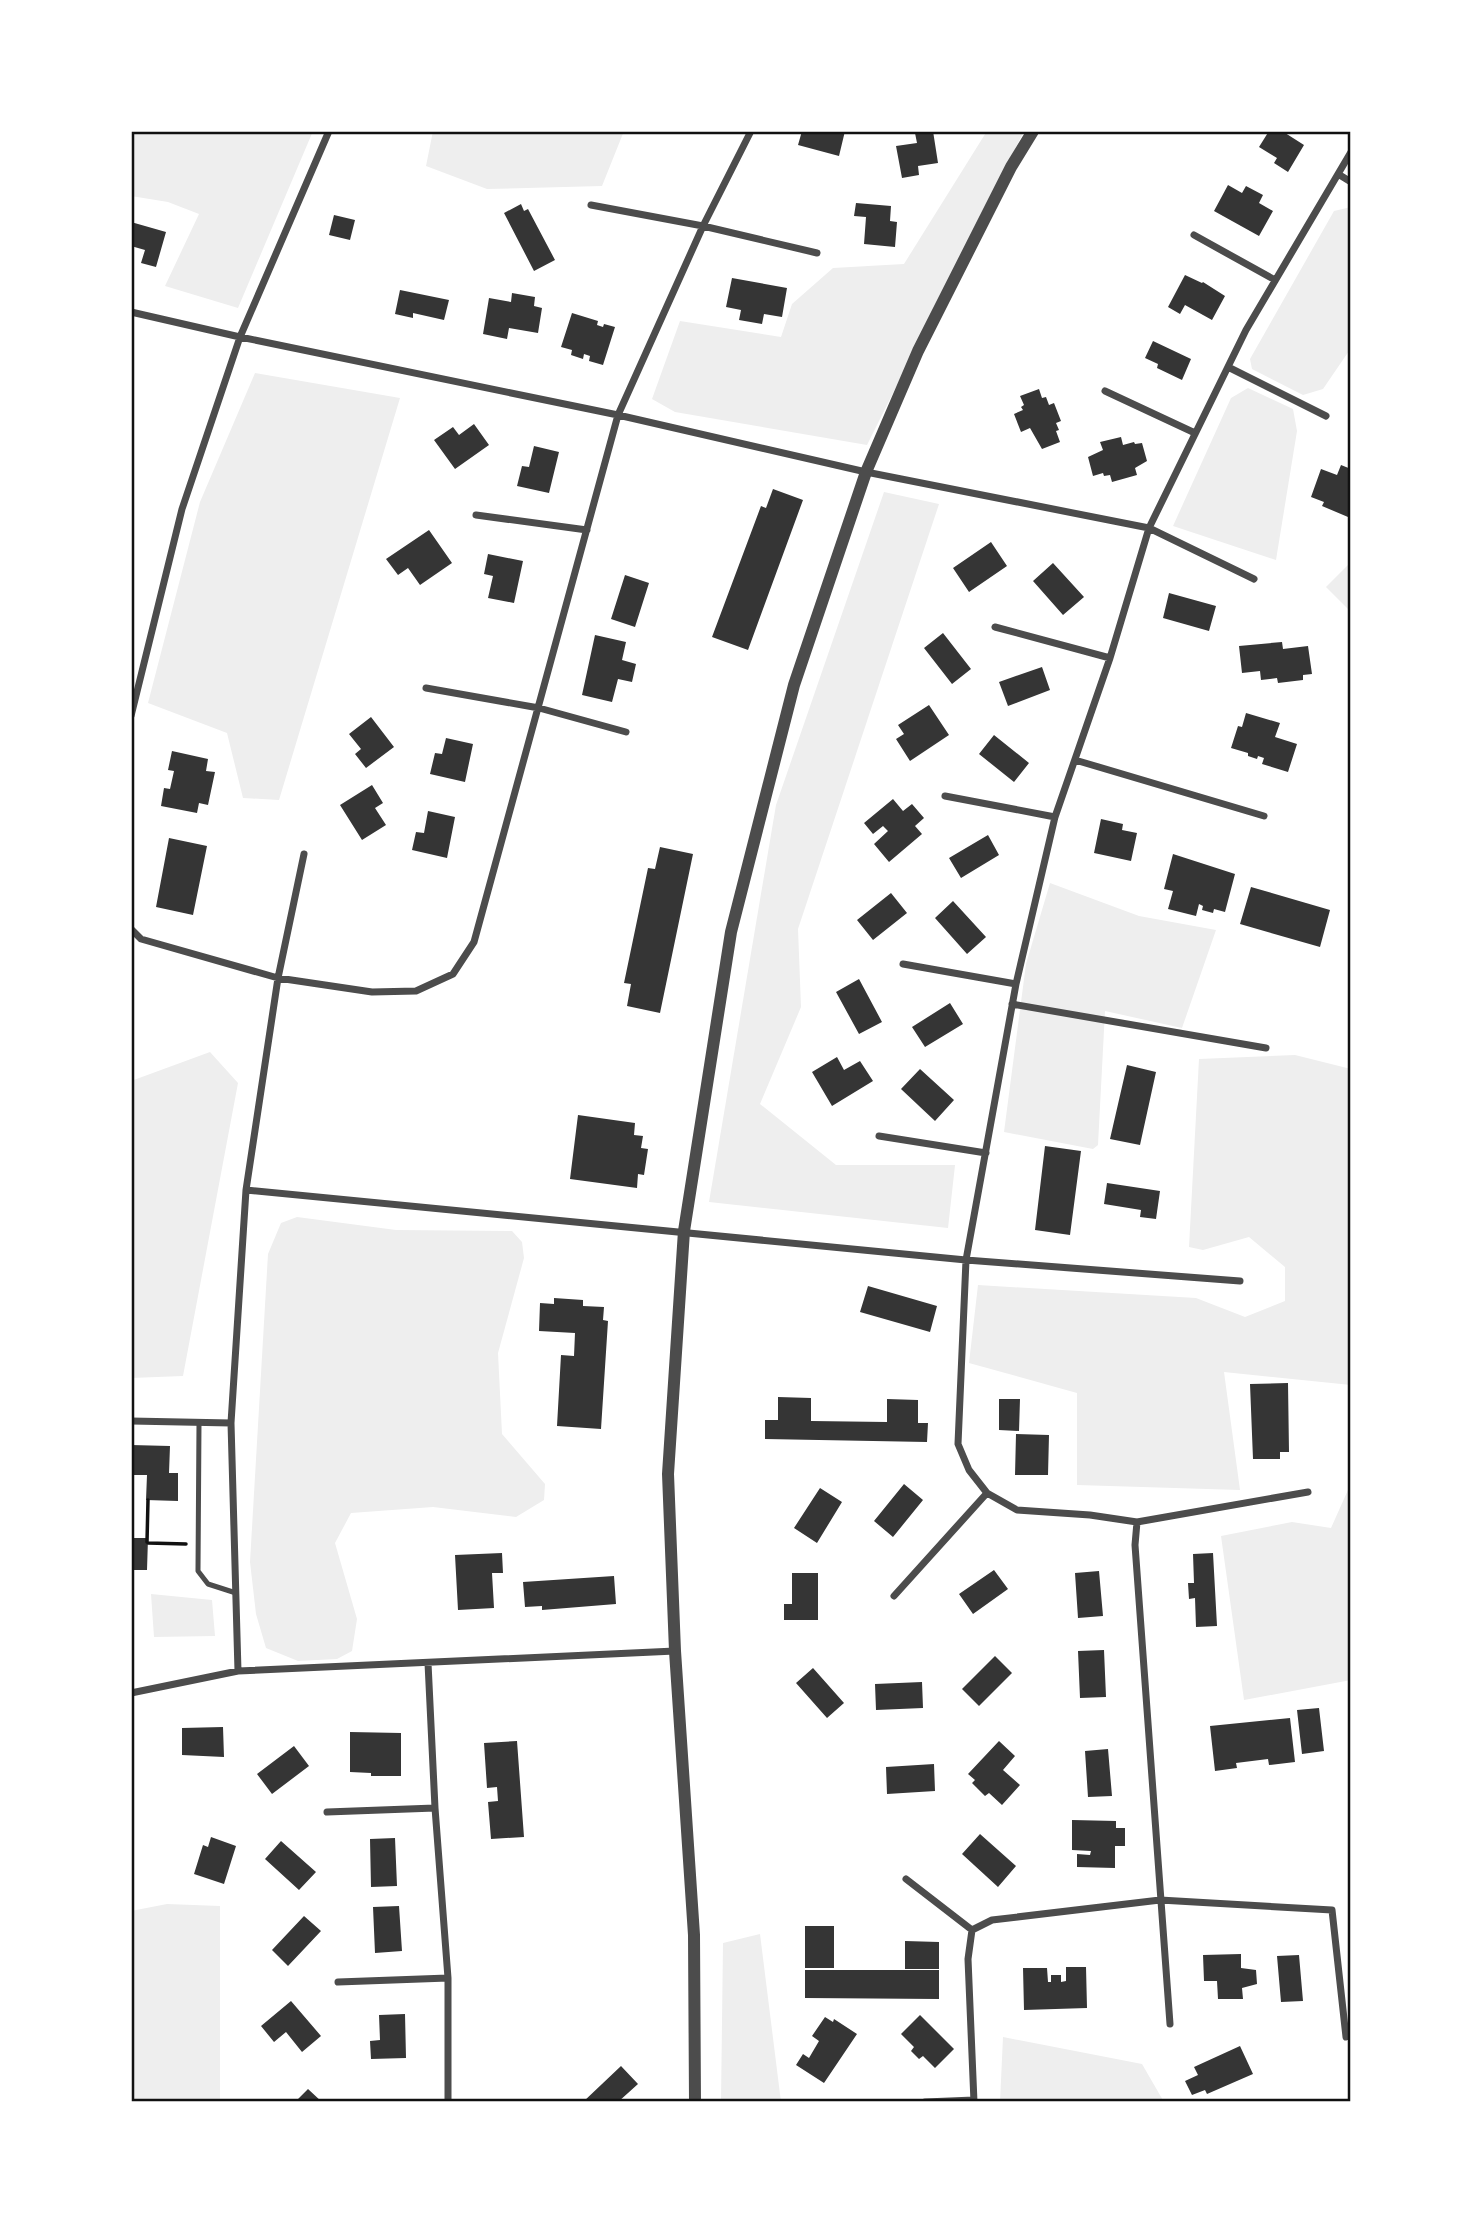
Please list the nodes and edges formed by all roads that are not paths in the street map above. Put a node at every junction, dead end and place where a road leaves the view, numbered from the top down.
1 (328, 131) edge
2 (751, 131) edge
3 (1033, 131) edge
4 (1351, 152) edge
5 (1338, 174) junction
6 (1351, 182) edge
7 (591, 205) dead end
8 (703, 226) junction
9 (1194, 235) dead end
10 (817, 253) dead end
11 (1275, 280) junction
12 (131, 312) edge
13 (240, 337) junction
14 (1228, 367) junction
15 (1105, 391) dead end
16 (618, 415) junction
17 (1325, 416) dead end
18 (1195, 433) junction
19 (866, 472) junction
20 (476, 515) dead end
21 (1149, 528) junction
22 (587, 530) junction
23 (1254, 579) dead end
24 (995, 627) dead end
25 (1110, 658) junction
26 (426, 688) dead end
27 (538, 708) junction
28 (131, 716) edge
29 (626, 732) dead end
30 (1075, 760) junction
31 (945, 796) dead end
32 (1264, 816) dead end
33 (1055, 817) junction
34 (304, 854) dead end
35 (131, 929) edge
36 (903, 964) dead end
37 (278, 978) junction
38 (1016, 984) junction
39 (1012, 1004) junction
40 (1266, 1048) dead end
41 (879, 1136) dead end
42 (986, 1153) junction
43 (246, 1190) junction
44 (684, 1231) junction
45 (966, 1260) junction
46 (1240, 1281) dead end
47 (131, 1421) edge
48 (199, 1423) junction
49 (231, 1423) junction
50 (1308, 1492) dead end
51 (987, 1493) junction
52 (1137, 1522) junction
53 (236, 1593) junction
54 (894, 1596) dead end
55 (675, 1651) junction
56 (428, 1663) junction
57 (238, 1671) junction
58 (131, 1693) edge
59 (435, 1808) junction
60 (327, 1812) dead end
61 (906, 1879) dead end
62 (1160, 1900) junction
63 (972, 1930) junction
64 (448, 1978) junction
65 (338, 1982) dead end
66 (1170, 2024) dead end
67 (1346, 2037) dead end
68 (974, 2101) edge
69 (448, 2102) edge
70 (695, 2102) edge
71 (925, 2102) edge

1 - 13 street
2 - 8 street
3 - 19 street
4 - 5 street
5 - 6 street
5 - 11 street
7 - 8 street
8 - 10 street
8 - 16 street
9 - 11 street
11 - 14 street
12 - 13 street
13 - 16 street
13 - 28 street
14 - 17 street
14 - 18 street
15 - 18 street
16 - 19 street
16 - 22 street
18 - 21 street
19 - 21 street
19 - 44 street
20 - 22 street
21 - 23 street
21 - 25 street
22 - 27 street
24 - 25 street
25 - 30 street
26 - 27 street
27 - 29 street
27 - 37 street
30 - 32 street
30 - 33 street
31 - 33 street
33 - 38 street
34 - 37 street
35 - 37 street
36 - 38 street
37 - 43 street
38 - 39 street
39 - 40 street
39 - 42 street
41 - 42 street
42 - 45 street
43 - 44 street
43 - 49 street
44 - 45 street
44 - 55 street
45 - 46 street
45 - 51 street
47 - 48 street
48 - 49 street
48 - 53 lane
49 - 53 street
50 - 52 street
51 - 52 street
51 - 54 street
52 - 62 street
53 - 57 street
55 - 56 street
55 - 70 street
56 - 57 street
56 - 59 street
57 - 58 street
59 - 60 street
59 - 64 street
61 - 63 street
62 - 63 street
62 - 66 street
62 - 67 street
63 - 68 street
64 - 65 street
64 - 69 street
68 - 71 street

